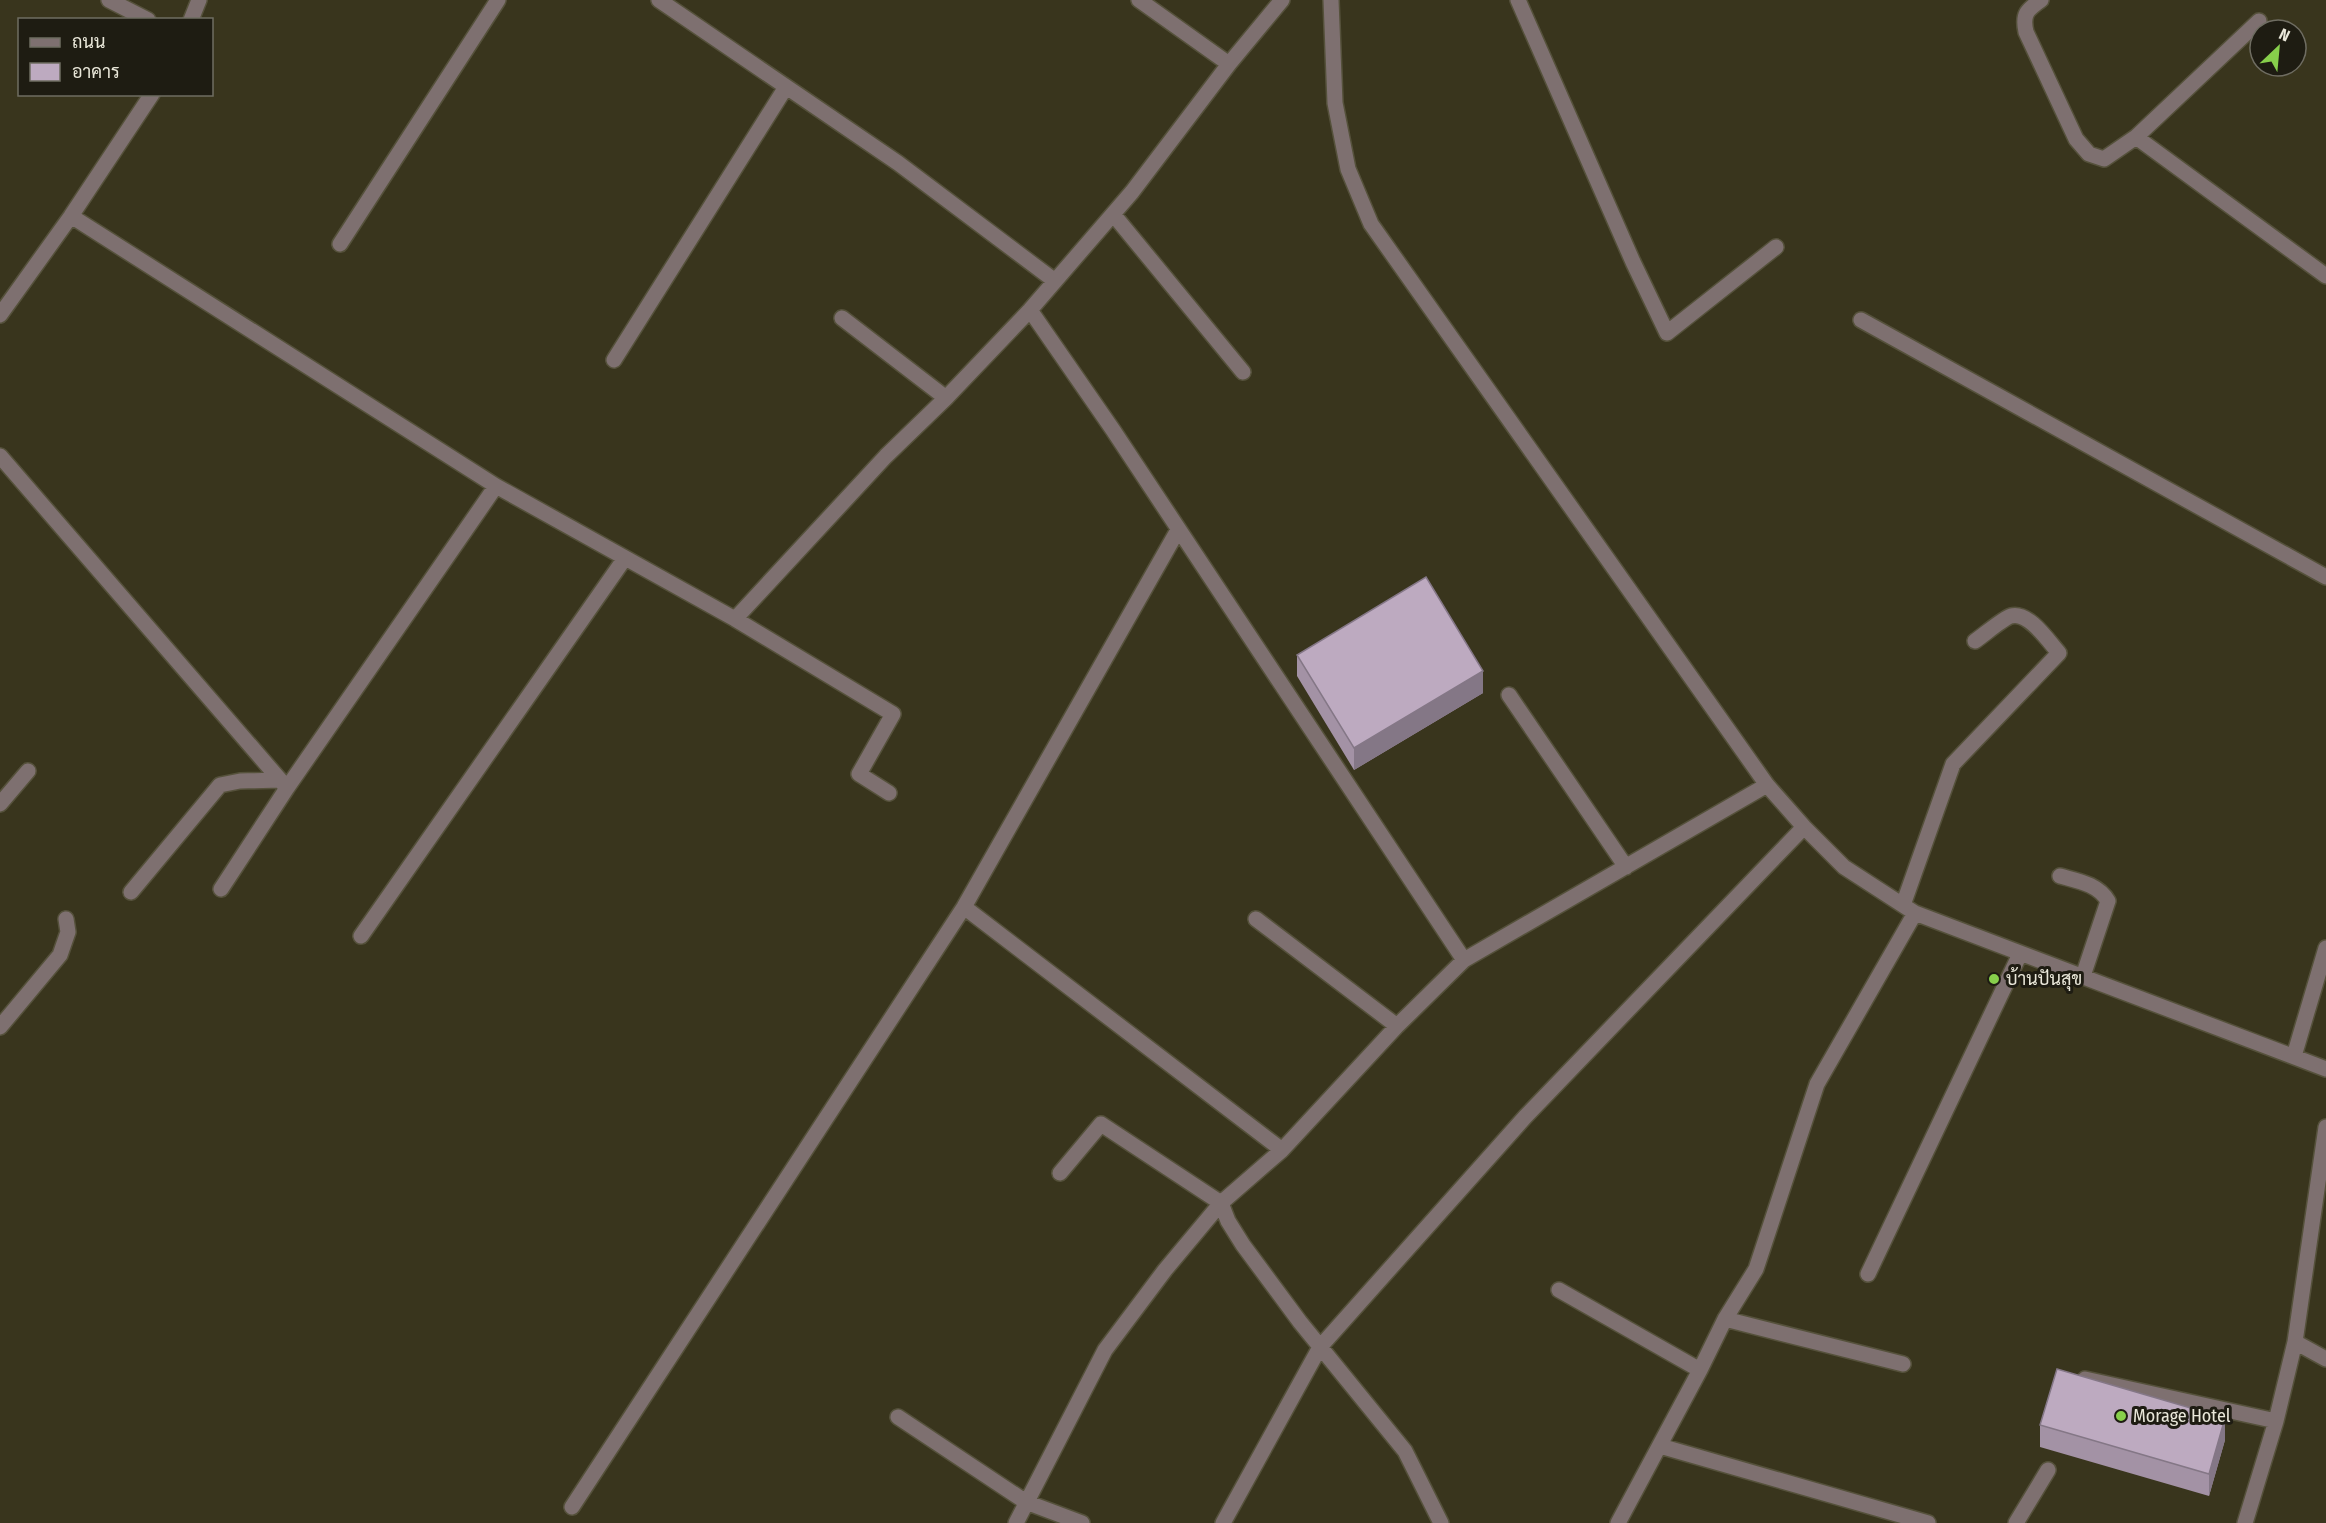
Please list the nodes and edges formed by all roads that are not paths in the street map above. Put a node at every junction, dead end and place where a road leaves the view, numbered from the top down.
1 (109, 0) edge
2 (199, 0) edge
3 (498, 0) edge
4 (659, 0) edge
5 (1139, 0) edge
6 (1282, 0) edge
7 (1331, 0) edge
8 (1518, 0) edge
9 (2040, 0) edge
10 (144, 18) edge
11 (192, 18) edge
12 (2248, 31) edge
13 (1229, 64) junction
14 (786, 87) junction
15 (151, 96) edge
16 (2136, 137) junction
17 (1113, 214) junction
18 (71, 216) junction
19 (340, 244) dead end
20 (1776, 247) dead end
21 (2326, 276) edge
22 (1055, 281) junction
23 (1030, 310) junction
24 (0, 315) edge
25 (842, 318) dead end
26 (1861, 320) dead end
27 (614, 360) dead end
28 (1243, 372) dead end
29 (946, 398) junction
30 (0, 456) edge
31 (495, 486) junction
32 (1178, 530) junction
33 (625, 558) junction
34 (2326, 578) edge
35 (735, 619) junction
36 (1975, 642) dead end
37 (1509, 695) dead end
38 (28, 771) dead end
39 (283, 784) junction
40 (1767, 785) junction
41 (889, 793) dead end
42 (0, 804) edge
43 (1804, 827) junction
44 (1626, 867) junction
45 (2060, 876) dead end
46 (221, 889) dead end
47 (131, 892) dead end
48 (964, 907) junction
49 (1909, 909) junction
50 (66, 919) dead end
51 (1256, 919) dead end
52 (362, 936) dead end
53 (2326, 948) edge
54 (2020, 954) junction
55 (1464, 960) junction
56 (2083, 976) junction
57 (1397, 1026) junction
58 (0, 1027) edge
59 (2294, 1056) junction
60 (2326, 1069) edge
61 (2326, 1127) edge
62 (1282, 1150) junction
63 (1060, 1173) dead end
64 (1221, 1203) junction
65 (1868, 1274) dead end
66 (1558, 1290) dead end
67 (1725, 1319) junction
68 (2295, 1342) junction
69 (1320, 1347) junction
70 (2326, 1359) edge
71 (1904, 1364) dead end
72 (1700, 1371) junction
73 (2076, 1377) edge
74 (898, 1417) dead end
75 (2276, 1421) junction
76 (1660, 1446) junction
77 (2048, 1470) dead end
78 (1026, 1502) junction
79 (572, 1507) dead end
80 (1016, 1523) edge
81 (1082, 1523) edge
82 (1223, 1523) edge
83 (1441, 1523) edge
84 (1618, 1523) edge
85 (1928, 1523) edge
86 (2016, 1523) edge
87 (2245, 1523) edge

1 - 10 street
2 - 11 street
3 - 19 street
4 - 14 street
5 - 13 street
6 - 13 street
7 - 40 street
8 - 20 street
9 - 16 street
12 - 16 street
13 - 17 street
14 - 22 street
14 - 27 street
15 - 18 street
16 - 21 street
17 - 22 street
17 - 28 street
18 - 24 street
18 - 31 street
22 - 23 street
23 - 29 street
23 - 32 street
25 - 29 street
26 - 34 street
29 - 35 street
30 - 39 street
31 - 33 street
31 - 39 street
32 - 48 street
32 - 55 street
33 - 35 street
33 - 52 street
35 - 41 street
36 - 49 street
37 - 44 street
38 - 42 street
39 - 46 street
39 - 47 street
40 - 43 street
40 - 44 street
43 - 49 street
43 - 69 street
44 - 55 street
45 - 56 street
48 - 62 street
48 - 79 street
49 - 54 street
49 - 67 street
50 - 58 street
51 - 57 street
53 - 59 street
54 - 56 street
54 - 65 street
55 - 57 street
56 - 59 street
57 - 62 street
59 - 60 street
61 - 68 street
62 - 64 street
63 - 64 street
64 - 69 street
64 - 78 street
66 - 72 street
67 - 71 street
67 - 72 street
68 - 70 street
68 - 75 street
69 - 82 street
69 - 83 street
72 - 76 street
73 - 75 street
74 - 78 street
75 - 87 street
76 - 84 street
76 - 85 street
77 - 86 street
78 - 80 street
78 - 81 street

